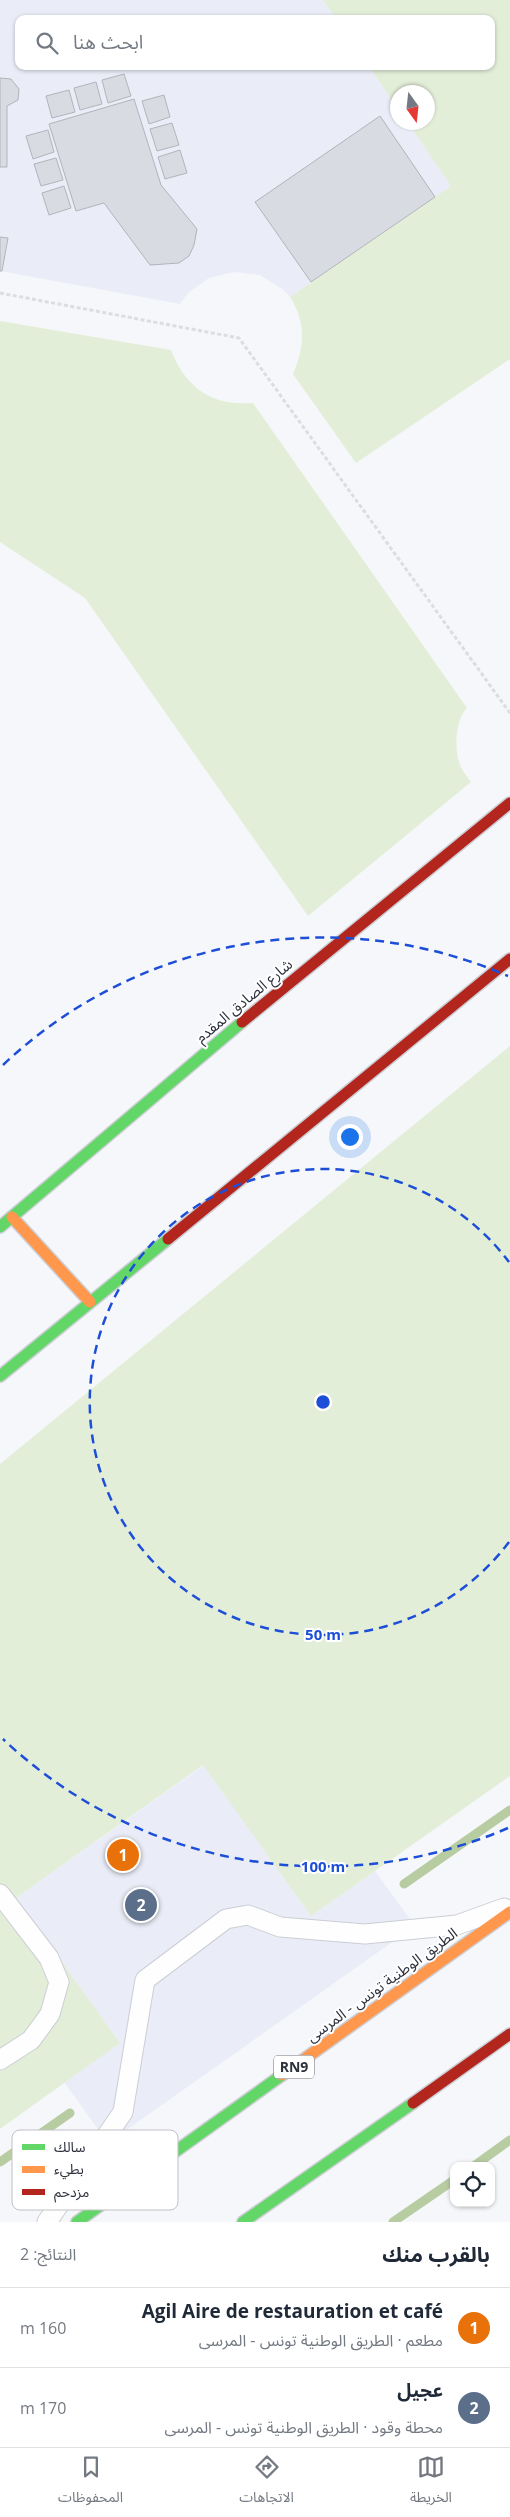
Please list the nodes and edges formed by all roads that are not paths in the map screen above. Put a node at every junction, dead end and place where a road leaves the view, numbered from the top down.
1 (510, 803) edge
2 (510, 959) edge
3 (12, 1217) junction
4 (0, 1227) edge
5 (90, 1302) junction
6 (0, 1376) edge
7 (0, 1894) edge
8 (510, 1906) edge
9 (510, 1912) edge
10 (510, 2034) edge
11 (0, 2060) edge
12 (111, 2130) edge
13 (178, 2150) edge
14 (55, 2210) edge
15 (94, 2210) edge
16 (47, 2222) edge
17 (77, 2222) edge
18 (243, 2222) edge

1 - 3 main road, شارع الصادق المقدم
2 - 5 main road
3 - 4 main road, شارع الصادق المقدم
3 - 5 main road
5 - 6 main road
7 - 11 lane
8 - 12 lane
9 - 13 main road, الطريق الوطنية تونس - المرسى / RN9
10 - 18 main road
14 - 16 lane
15 - 17 main road, الطريق الوطنية تونس - المرسى / RN9

